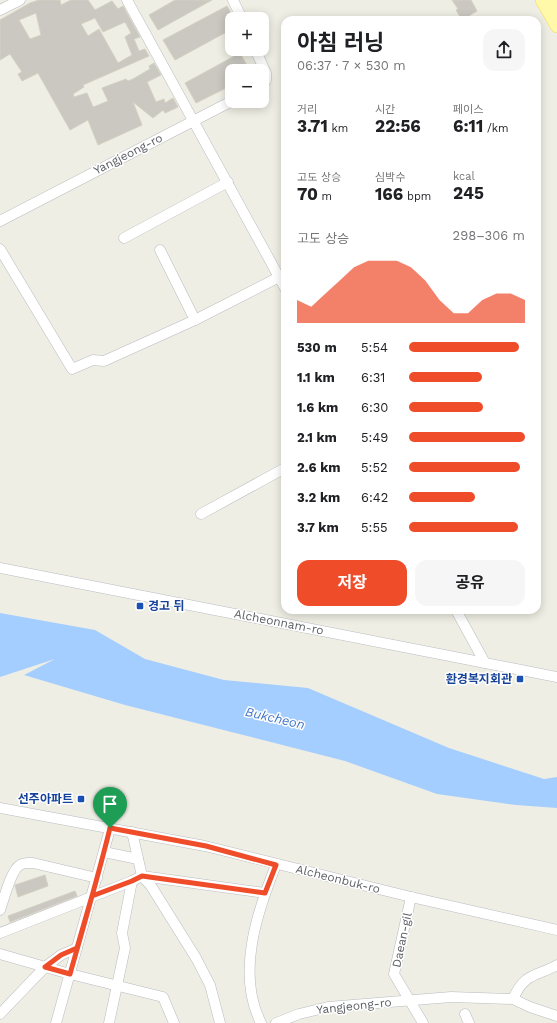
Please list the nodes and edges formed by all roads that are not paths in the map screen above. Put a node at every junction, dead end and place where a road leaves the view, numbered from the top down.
1 (20, 0) edge
2 (127, 0) edge
3 (233, 0) edge
4 (542, 0) edge
5 (553, 0) edge
6 (557, 7) edge
7 (0, 10) edge
8 (239, 12) edge
9 (557, 26) edge
10 (225, 105) edge
11 (194, 121) junction
12 (228, 182) junction
13 (0, 221) edge
14 (124, 238) dead end
15 (0, 249) edge
16 (160, 250) dead end
17 (281, 274) edge
18 (281, 277) edge
19 (195, 320) junction
20 (281, 470) edge
21 (201, 514) dead end
22 (0, 568) edge
23 (458, 614) edge
24 (485, 663) junction
25 (557, 676) edge
26 (0, 808) edge
27 (110, 828) junction
28 (132, 832) junction
29 (104, 852) junction
30 (138, 859) junction
31 (276, 865) junction
32 (142, 876) junction
33 (97, 878) junction
34 (132, 881) junction
35 (265, 893) junction
36 (92, 896) junction
37 (411, 897) junction
38 (0, 910) edge
39 (557, 930) edge
40 (0, 932) edge
41 (77, 948) junction
42 (0, 954) edge
43 (557, 965) edge
44 (45, 967) junction
45 (70, 974) junction
46 (118, 986) junction
47 (513, 998) junction
48 (411, 1001) junction
49 (0, 1014) edge
50 (557, 1016) edge
51 (56, 1023) edge
52 (109, 1023) edge
53 (174, 1023) edge
54 (220, 1023) edge
55 (261, 1023) edge
56 (276, 1023) edge
57 (423, 1023) edge

1 - 7 street
2 - 11 street
3 - 8 street
4 - 9 main road
5 - 6 main road
10 - 11 street, Yangjeong-ro
11 - 12 street
11 - 13 street, Yangjeong-ro
12 - 14 street
12 - 17 street
15 - 19 street
16 - 19 street
18 - 19 street
20 - 21 street
22 - 24 street, Alcheonnam-ro
23 - 24 street
24 - 25 street, Alcheonnam-ro
26 - 27 street, Alcheonbuk-ro
27 - 28 street, Alcheonbuk-ro
27 - 29 street
28 - 30 street
28 - 31 street, Alcheonbuk-ro
29 - 30 street
29 - 33 street
30 - 32 street
31 - 35 street
31 - 37 street, Alcheonbuk-ro
32 - 34 street
32 - 35 street
32 - 54 street
33 - 36 street
33 - 38 street
34 - 36 street
34 - 46 street
35 - 55 street
36 - 40 street
36 - 41 street
37 - 39 street, Alcheonbuk-ro
37 - 48 street, Daean-gil
41 - 44 street
41 - 45 street
42 - 44 street
43 - 47 street
44 - 45 street
44 - 49 street
45 - 46 street
45 - 51 street
46 - 52 street
46 - 53 street
47 - 48 street, Yangjeong-ro
47 - 50 street
48 - 56 street, Yangjeong-ro
48 - 57 street, Daean-gil

